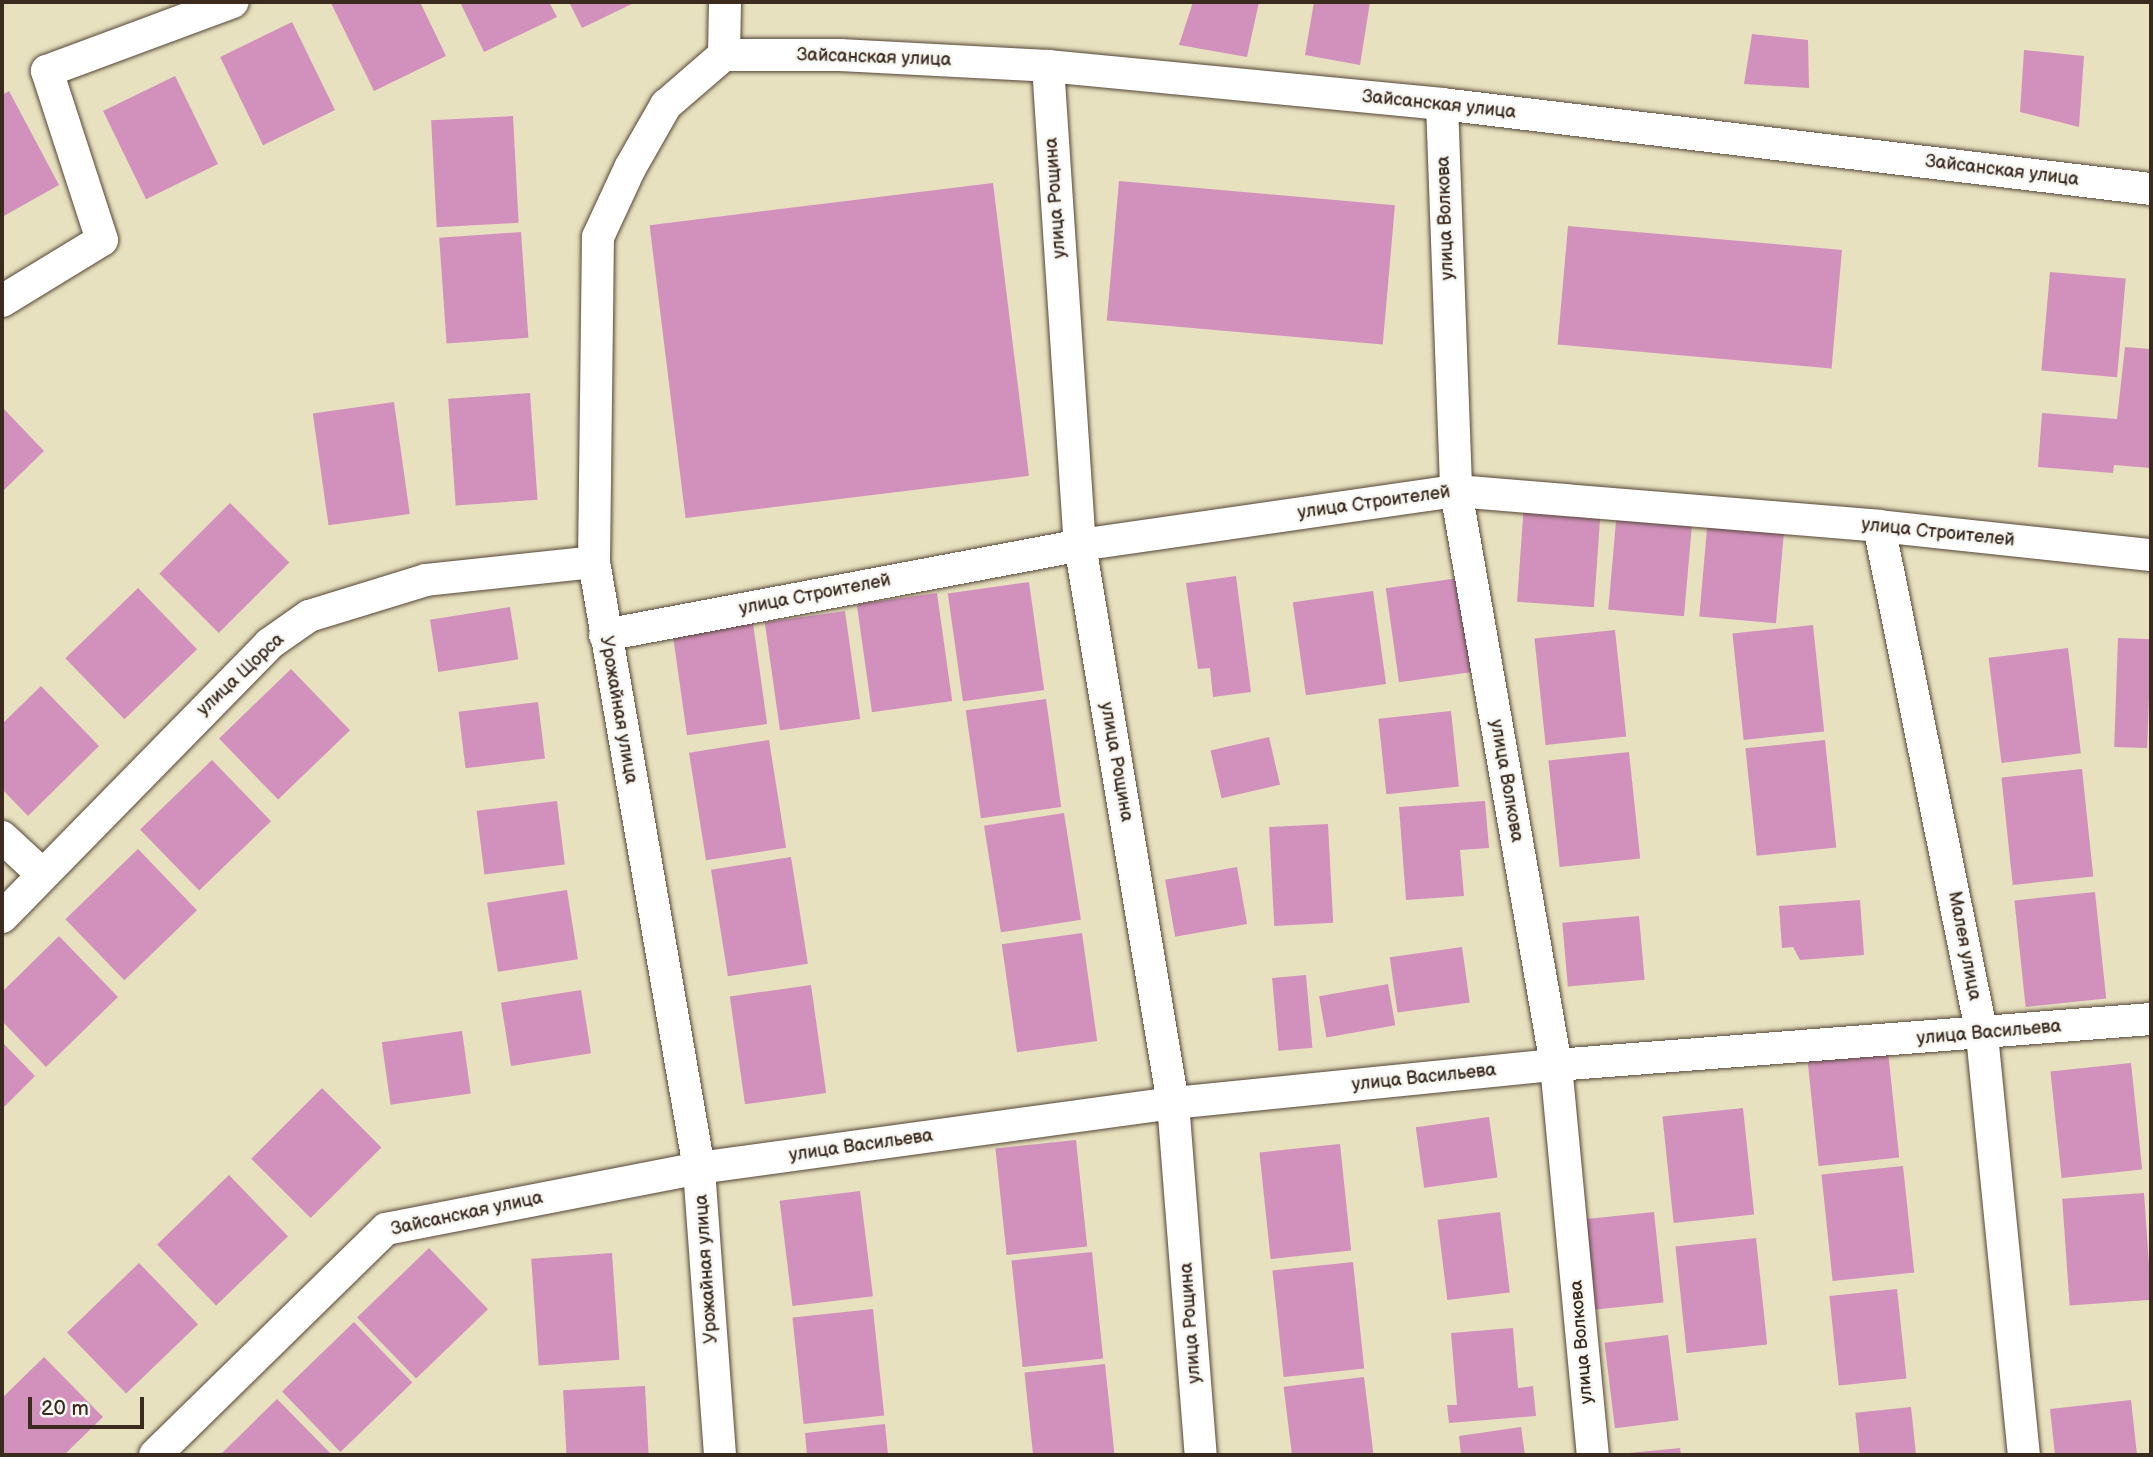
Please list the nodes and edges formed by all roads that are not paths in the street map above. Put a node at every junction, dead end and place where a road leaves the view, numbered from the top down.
1 (233, 2) edge
2 (725, 2) edge
3 (724, 55) junction
4 (1048, 66) junction
5 (1442, 104) junction
6 (2151, 189) edge
7 (2, 301) edge
8 (1456, 491) junction
9 (1879, 526) junction
10 (1080, 545) junction
11 (2151, 555) edge
12 (594, 562) junction
13 (605, 635) junction
14 (2, 837) edge
15 (41, 873) junction
16 (2, 918) edge
17 (2151, 1019) edge
18 (1982, 1035) junction
19 (1556, 1065) junction
20 (1173, 1103) junction
21 (699, 1168) junction
22 (155, 1455) edge
23 (720, 1455) edge
24 (1201, 1455) edge
25 (1593, 1455) edge
26 (2024, 1455) edge

1 - 7 street
2 - 3 street
3 - 4 street, Зайсанская улица
3 - 12 street, Урожайная улица
4 - 5 street, Зайсанская улица
4 - 10 street, улица Рощина
5 - 6 street, Зайсанская улица
5 - 8 street, улица Волкова
8 - 9 street, улица Строителей
8 - 10 street, улица Строителей
8 - 19 street, улица Волкова
9 - 11 street, улица Строителей
9 - 18 street, Малея улица
10 - 13 street, улица Строителей
10 - 20 street, улица Рощина
12 - 13 street, Урожайная улица
12 - 15 street, улица Щорса
13 - 21 street, Урожайная улица
14 - 15 street
15 - 16 street, улица Щорса
17 - 18 street, улица Васильева
18 - 19 street, улица Васильева
18 - 26 street, Малея улица
19 - 20 street, улица Васильева
19 - 25 street, улица Волкова
20 - 21 street, улица Васильева
20 - 24 street, улица Рощина
21 - 22 street, Зайсанская улица
21 - 23 street, Урожайная улица

